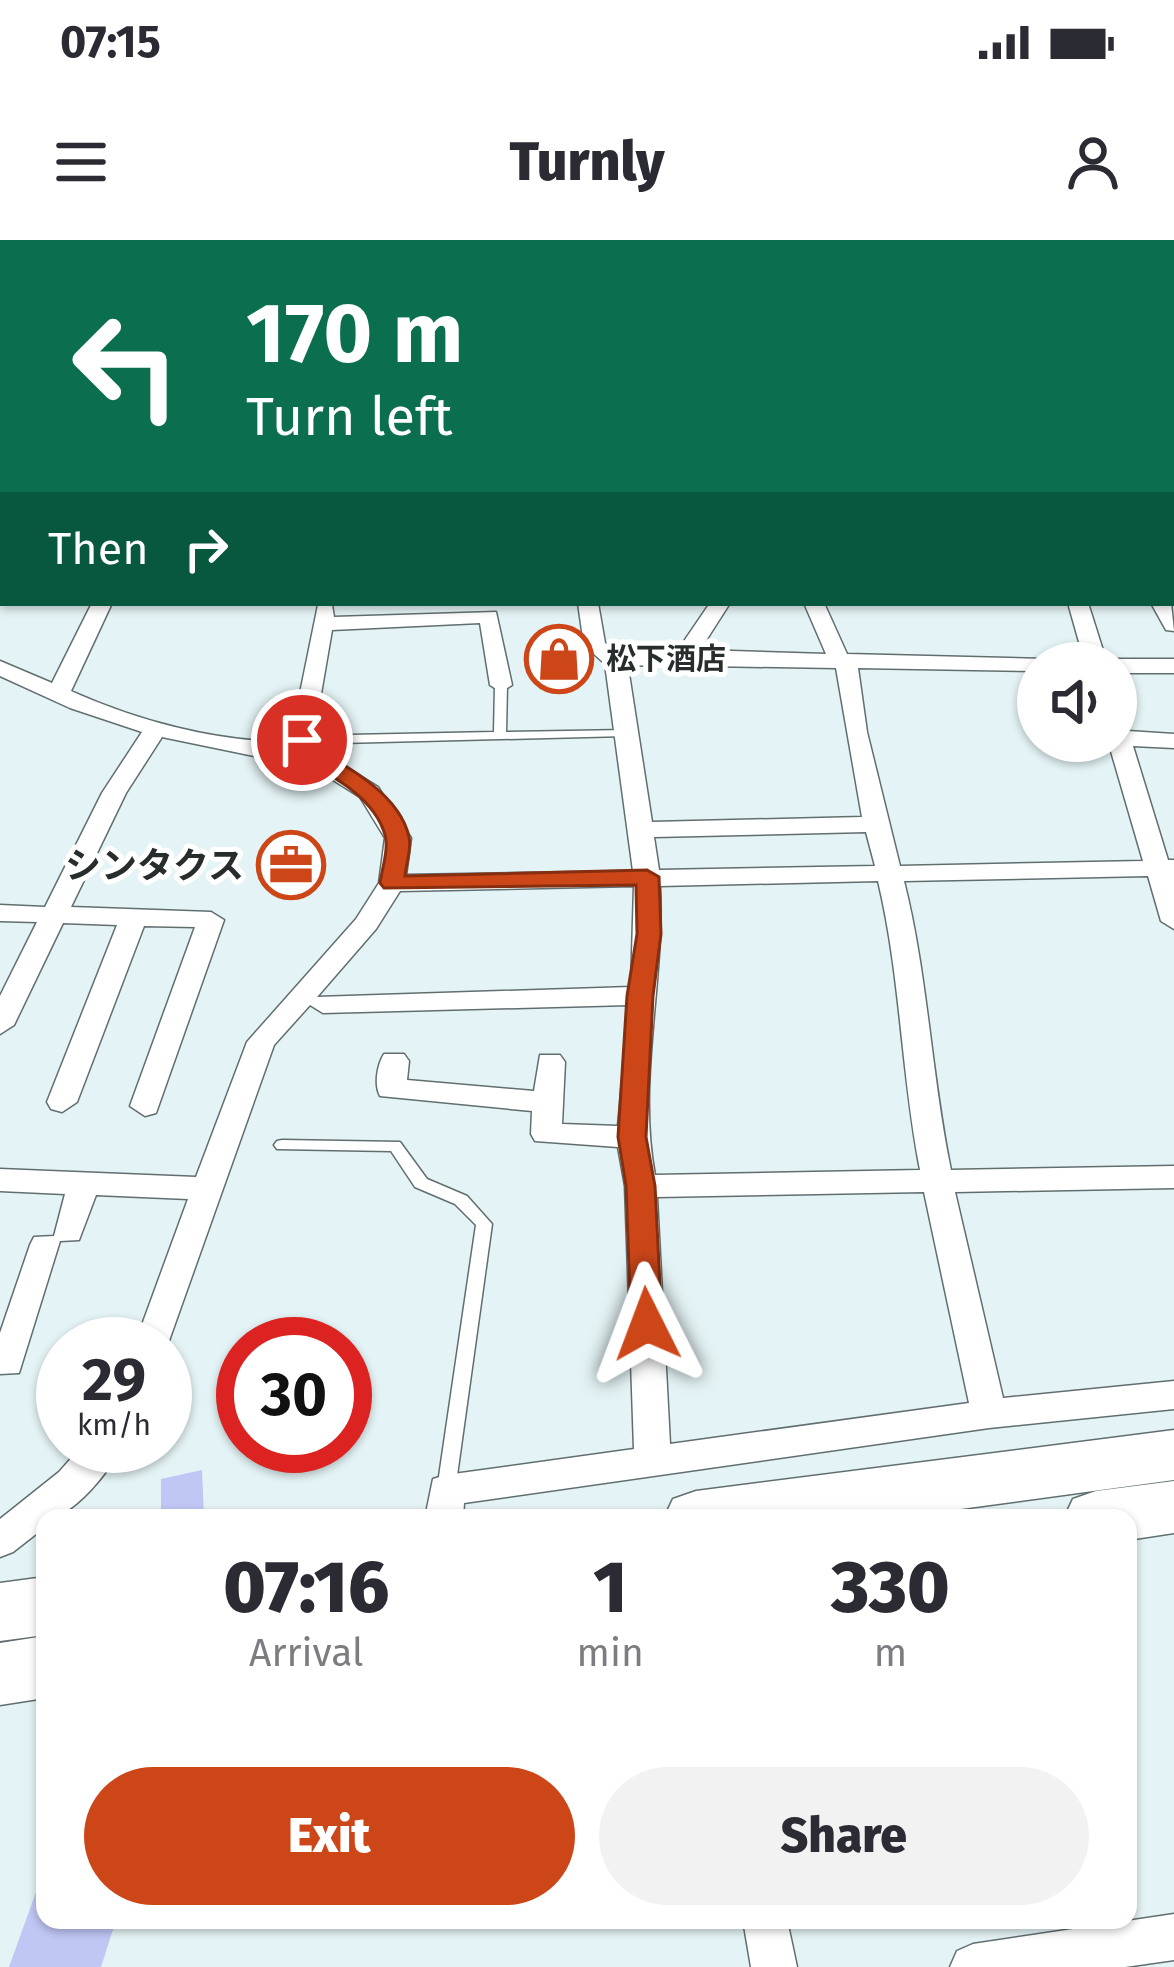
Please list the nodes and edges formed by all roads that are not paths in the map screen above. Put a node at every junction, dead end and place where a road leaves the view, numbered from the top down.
1 (101, 606) edge
2 (588, 606) edge
3 (718, 606) edge
4 (816, 606) edge
5 (1079, 606) edge
6 (324, 614) edge
7 (1090, 642) edge
8 (687, 653) junction
9 (843, 660) junction
10 (616, 662) junction
11 (1017, 664) edge
12 (1137, 666) edge
13 (1174, 666) edge
14 (0, 668) edge
15 (501, 685) joint
16 (58, 694) junction
17 (156, 729) junction
18 (626, 733) junction
19 (500, 735) junction
20 (1137, 736) edge
21 (1174, 741) edge
22 (301, 744) junction
23 (1128, 762) edge
24 (878, 824) junction
25 (640, 830) junction
26 (1167, 869) edge
27 (892, 874) junction
28 (647, 877) junction
29 (392, 883) junction
30 (0, 913) edge
31 (53, 913) junction
32 (134, 916) junction
33 (1174, 921) edge
34 (640, 996) junction
35 (323, 1004) dead end
36 (0, 1025) edge
37 (394, 1061) dead end
38 (550, 1062) dead end
39 (62, 1102) dead end
40 (548, 1102) junction
41 (146, 1106) dead end
42 (632, 1137) junction
43 (281, 1144) dead end
44 (1174, 1177) edge
45 (0, 1180) edge
46 (936, 1183) junction
47 (84, 1184) junction
48 (641, 1186) junction
49 (210, 1189) junction
50 (13, 1306) edge
51 (162, 1317) edge
52 (7, 1363) dead end
53 (1174, 1395) edge
54 (989, 1414) junction
55 (1174, 1455) edge
56 (653, 1464) junction
57 (81, 1473) edge
58 (445, 1504) edge
59 (1174, 1508) edge
60 (40, 1509) edge
61 (764, 1509) edge
62 (36, 1512) edge
63 (1137, 1513) edge
64 (0, 1541) edge
65 (36, 1607) edge
66 (0, 1612) edge
67 (36, 1668) edge
68 (0, 1674) edge
69 (767, 1929) edge
70 (1174, 1937) edge
71 (774, 1967) edge
72 (973, 1967) edge

1 - 16 street
2 - 10 street
3 - 8 street
4 - 9 street
5 - 7 street
6 - 15 street
6 - 22 street
8 - 9 street
8 - 10 street
9 - 11 street
9 - 24 street
10 - 18 street
12 - 13 street
14 - 16 street
15 - 19 lane
16 - 17 street
17 - 22 street
17 - 31 street
18 - 19 lane
18 - 25 street
19 - 22 lane
20 - 21 street
22 - 29 street
23 - 26 street
24 - 25 street
24 - 27 street
25 - 28 street
26 - 27 street
26 - 33 street
27 - 28 street
27 - 46 street
28 - 29 street
28 - 34 street
29 - 49 street
30 - 31 street
31 - 32 street
31 - 36 street
32 - 39 street
32 - 41 street
34 - 35 street
34 - 42 street
37 - 40 street
38 - 40 street
40 - 42 street
42 - 48 street
43 - 58 lane
44 - 46 street
45 - 47 street
46 - 48 street
46 - 54 street
47 - 49 street
47 - 50 street
48 - 56 street
49 - 51 street
50 - 52 street
53 - 54 street
54 - 56 street
55 - 61 main road
56 - 58 street
57 - 60 street
59 - 63 main road
62 - 64 street
65 - 66 main road
67 - 68 main road
69 - 71 street
70 - 72 street

